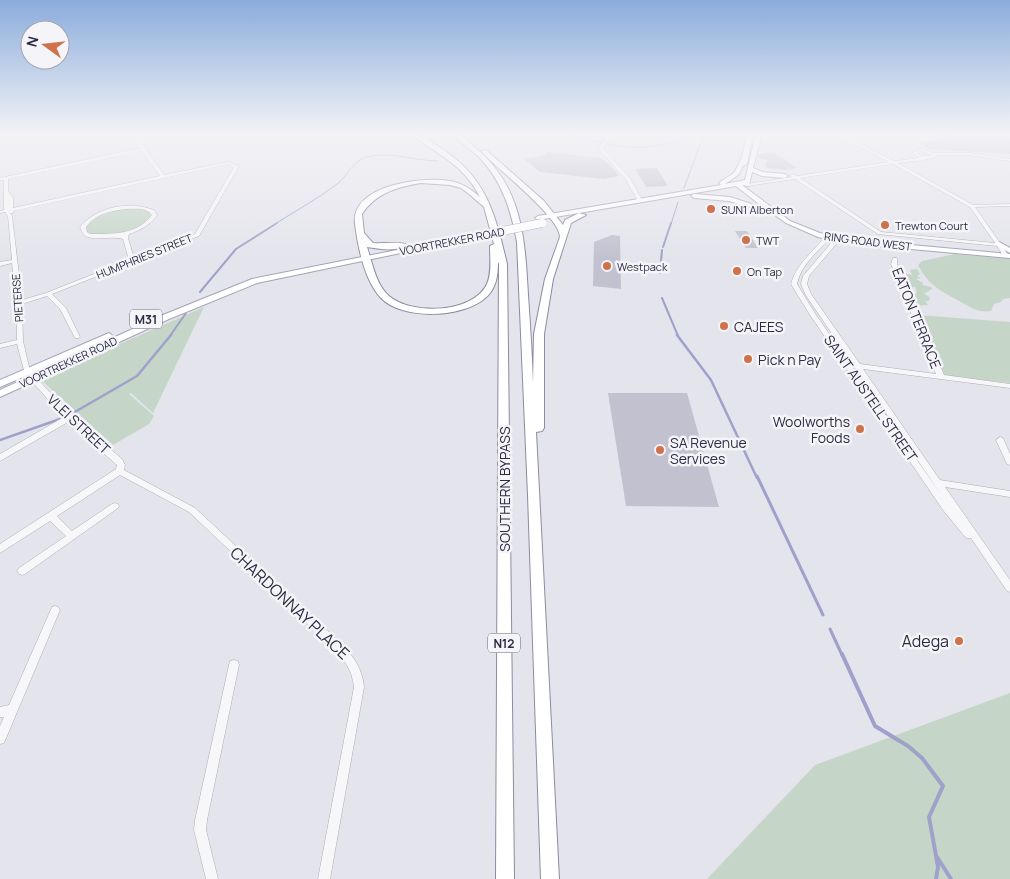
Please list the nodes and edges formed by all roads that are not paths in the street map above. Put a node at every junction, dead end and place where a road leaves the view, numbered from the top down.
1 (17, 175) edge
2 (172, 175) edge
3 (233, 175) edge
4 (468, 175) edge
5 (497, 175) edge
6 (512, 175) edge
7 (623, 175) edge
8 (735, 175) edge
9 (744, 175) edge
10 (746, 175) edge
11 (776, 175) edge
12 (801, 175) edge
13 (915, 175) edge
14 (785, 176) junction
15 (795, 176) junction
16 (163, 177) joint
17 (2, 178) edge
18 (743, 184) junction
19 (7, 192) junction
20 (690, 193) junction
21 (665, 197) junction
22 (642, 200) junction
23 (1010, 205) edge
24 (544, 206) junction
25 (972, 206) junction
26 (13, 209) junction
27 (488, 209) junction
28 (5, 213) edge
29 (582, 215) junction
30 (557, 217) junction
31 (788, 222) junction
32 (494, 224) junction
33 (801, 229) junction
34 (564, 231) junction
35 (361, 233) junction
36 (829, 235) junction
37 (126, 236) junction
38 (839, 237) junction
39 (442, 240) junction
40 (403, 245) junction
41 (820, 246) junction
42 (1005, 250) edge
43 (365, 255) junction
44 (895, 259) dead end
45 (14, 261) junction
46 (132, 261) junction
47 (0, 264) edge
48 (48, 294) junction
49 (19, 303) junction
50 (77, 338) dead end
51 (20, 341) junction
52 (0, 346) edge
53 (858, 366) junction
54 (29, 376) junction
55 (941, 377) junction
56 (0, 384) edge
57 (1010, 386) edge
58 (0, 394) edge
59 (69, 418) junction
60 (1000, 440) dead end
61 (0, 458) edge
62 (1010, 462) edge
63 (120, 471) junction
64 (938, 483) junction
65 (1010, 494) edge
66 (534, 495) junction
67 (116, 506) dead end
68 (51, 516) junction
69 (72, 536) junction
70 (0, 549) edge
71 (991, 561) junction
72 (22, 571) dead end
73 (1010, 588) edge
74 (55, 610) dead end
75 (234, 665) dead end
76 (12, 710) junction
77 (0, 712) edge
78 (0, 739) edge
79 (212, 879) edge
80 (324, 879) edge
81 (505, 879) edge
82 (550, 879) edge

1 - 17 street
2 - 16 street, HUMPHRIES STREET
3 - 46 street, HUMPHRIES STREET
4 - 27 highway, SOUTHERN BYPASS / N12
5 - 66 highway, SOUTHERN BYPASS / N12
6 - 24 highway
7 - 22 street
8 - 20 main road
9 - 18 main road
10 - 18 main road
11 - 14 main road
12 - 15 street, VOORTREKKER ROAD / M31
13 - 25 street
14 - 15 street, VOORTREKKER ROAD / M31
14 - 18 street, VOORTREKKER ROAD / M31
15 - 18 street, VOORTREKKER ROAD / M31
15 - 42 street
16 - 26 street
17 - 19 street, PIETERSE
18 - 20 main road, VOORTREKKER ROAD / M31
18 - 31 main road, RING ROAD WEST
18 - 36 main road, RING ROAD WEST
19 - 26 street, PIETERSE
19 - 28 street, PIETERSE
20 - 21 main road, VOORTREKKER ROAD / M31
20 - 21 main road
20 - 31 main road
21 - 22 main road, VOORTREKKER ROAD / M31
21 - 29 main road, VOORTREKKER ROAD / M31
22 - 30 main road, VOORTREKKER ROAD / M31
23 - 25 street
24 - 30 highway
24 - 30 highway
25 - 42 street
26 - 28 street, PIETERSE
27 - 32 highway, SOUTHERN BYPASS / N12
27 - 35 highway
28 - 45 street, PIETERSE
29 - 30 main road, VOORTREKKER ROAD / M31
29 - 34 highway
30 - 34 highway
30 - 39 main road, VOORTREKKER ROAD / M31, bridge
31 - 33 main road, RING ROAD WEST
32 - 43 highway
32 - 81 highway, SOUTHERN BYPASS / N12
33 - 36 main road, RING ROAD WEST
33 - 41 main road
34 - 66 highway
35 - 40 highway
35 - 43 highway
36 - 38 main road, RING ROAD WEST
36 - 41 street, SAINT AUSTELL STREET
37 - 37 street
37 - 46 street
38 - 42 main road, RING ROAD WEST
38 - 53 street, SAINT AUSTELL STREET
39 - 40 main road, VOORTREKKER ROAD / M31
39 - 43 main road, VOORTREKKER ROAD / M31
40 - 43 main road, VOORTREKKER ROAD / M31
41 - 71 street, SAINT AUSTELL STREET
43 - 54 main road, VOORTREKKER ROAD / M31
44 - 55 street, EATON TERRACE
45 - 47 street
45 - 49 street, PIETERSE
46 - 48 street, HUMPHRIES STREET
48 - 49 street, HUMPHRIES STREET
48 - 50 street
49 - 51 street, PIETERSE
51 - 52 street
51 - 54 street, PIETERSE
53 - 55 street
53 - 64 street, SAINT AUSTELL STREET
54 - 56 main road, VOORTREKKER ROAD / M31
54 - 58 main road, VOORTREKKER ROAD / M31
54 - 59 street, VLEI STREET
55 - 57 street
59 - 61 street
59 - 63 street, VLEI STREET
60 - 62 street
63 - 68 street
63 - 80 street, CHARDONNAY PLACE
64 - 65 street
64 - 71 street, SAINT AUSTELL STREET
66 - 82 highway, SOUTHERN BYPASS / N12
67 - 69 street
68 - 69 street
68 - 70 street
69 - 72 street
71 - 73 street, SAINT AUSTELL STREET
74 - 76 street
75 - 79 street
76 - 77 street
76 - 78 street

